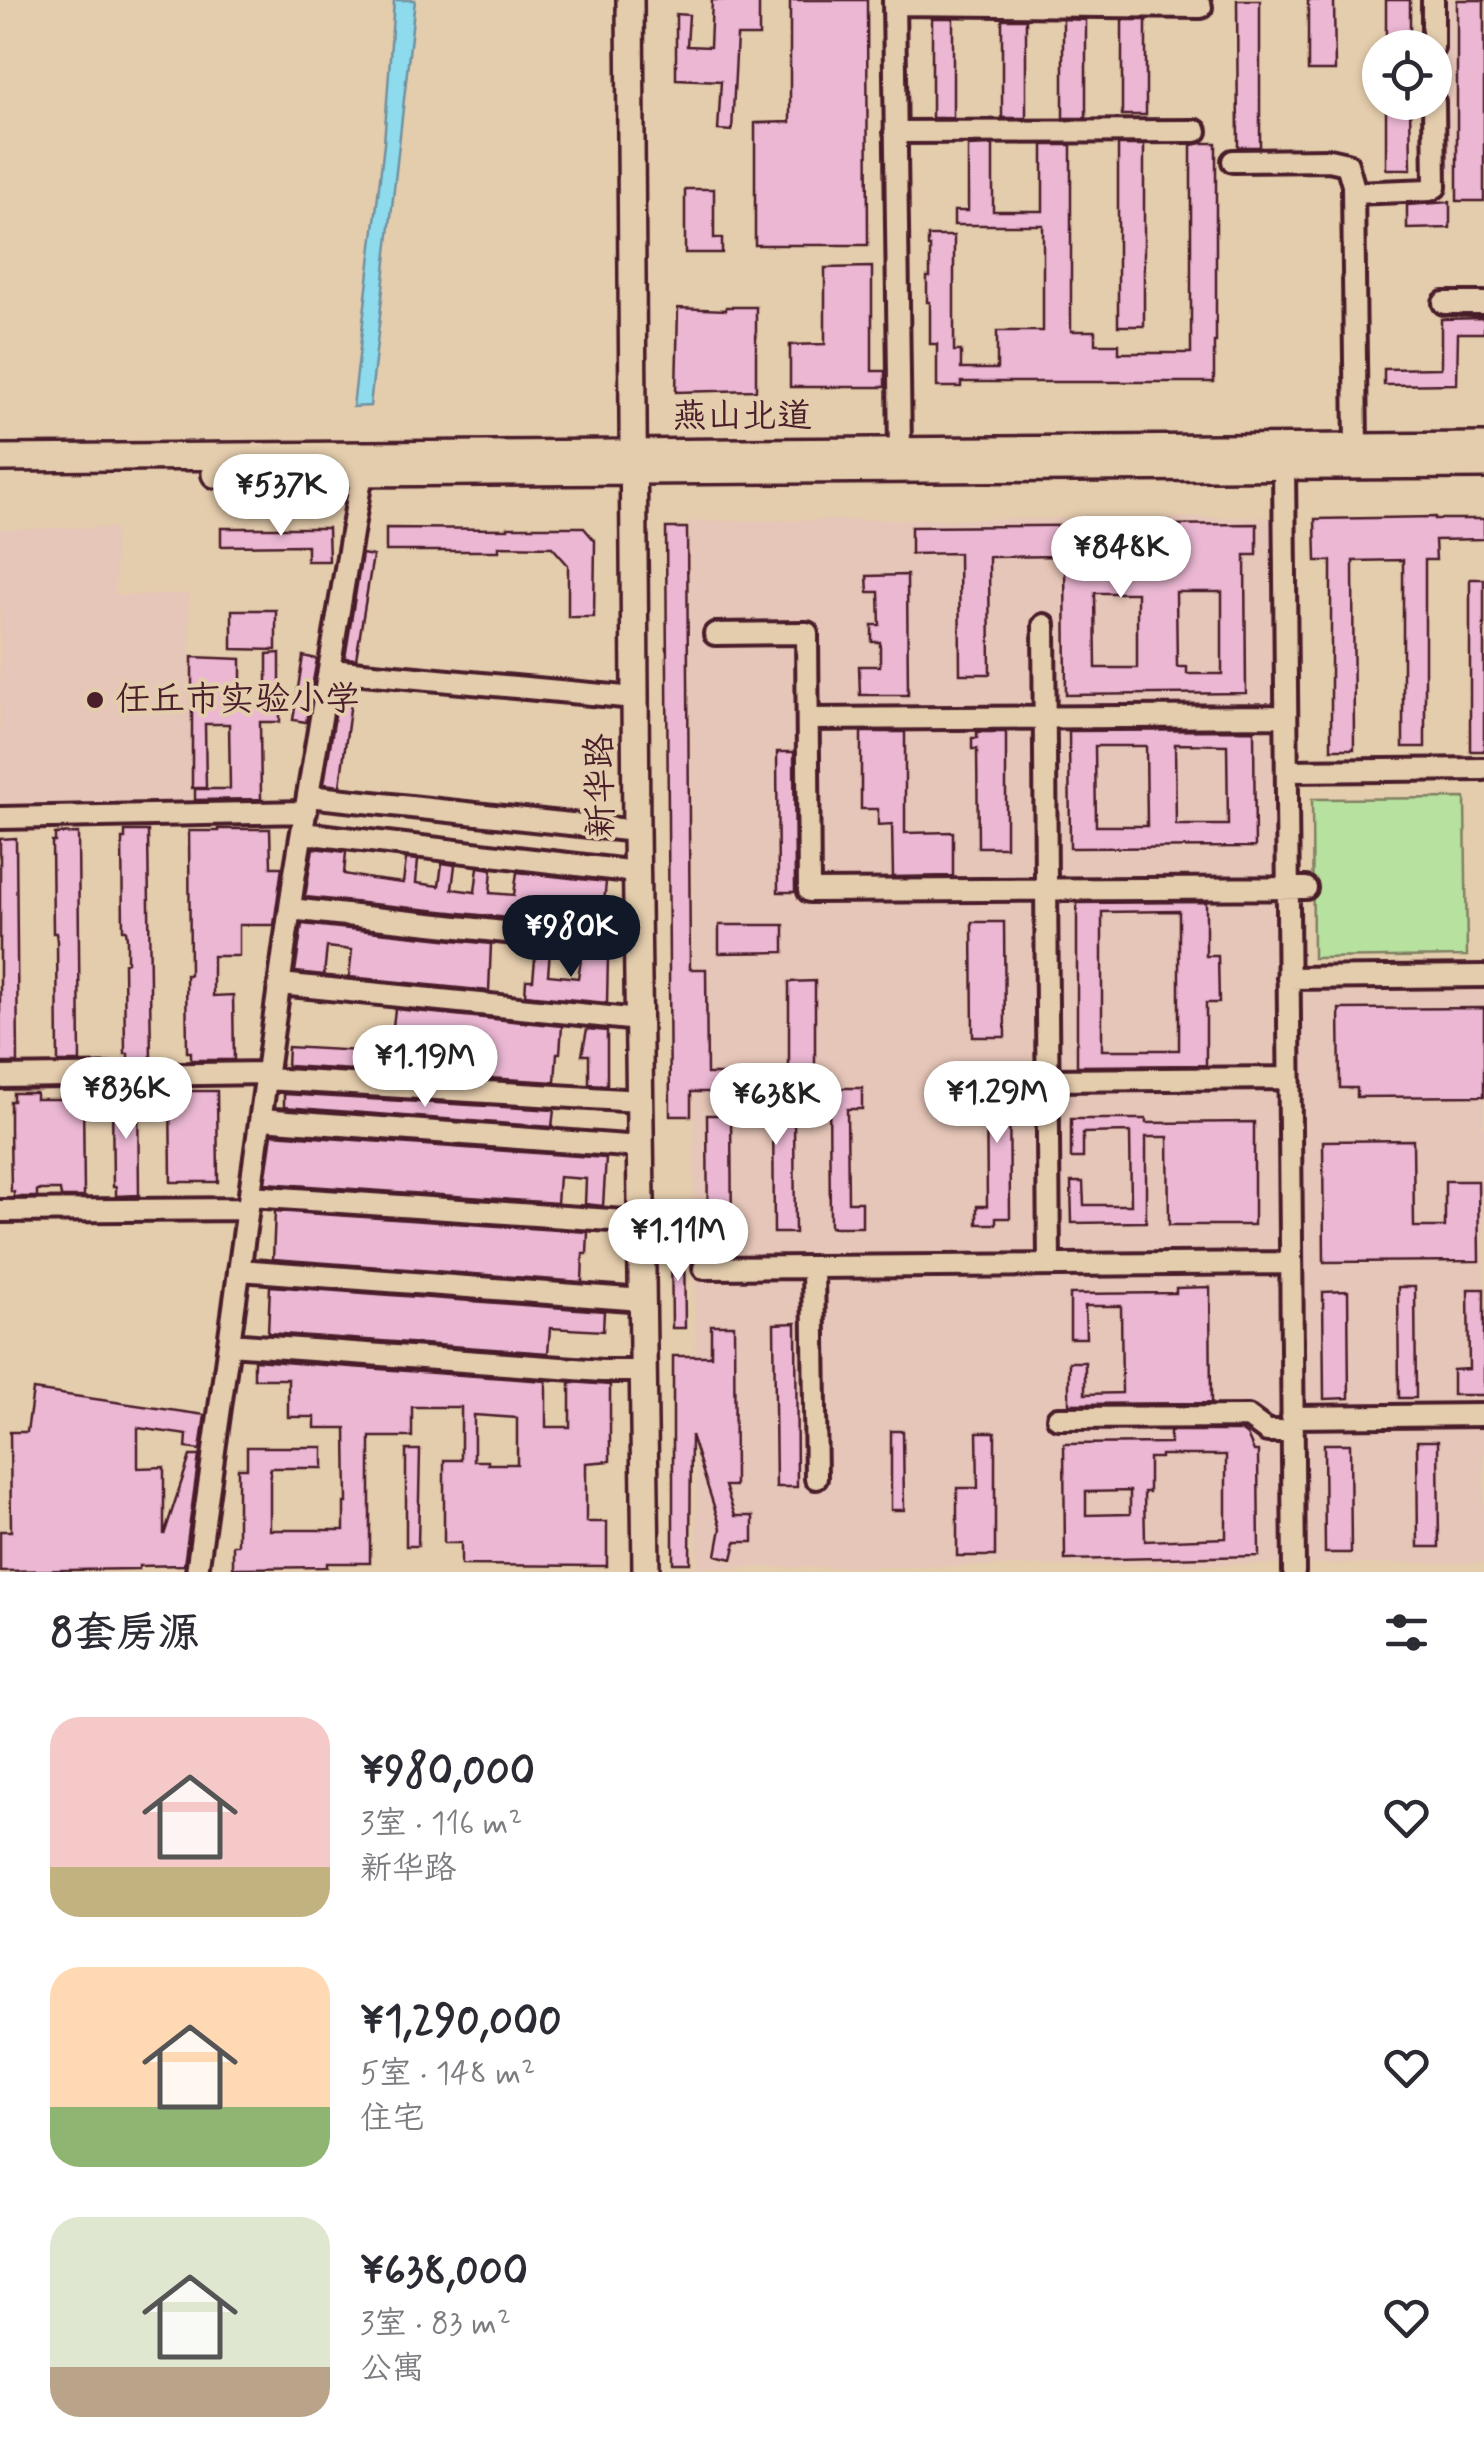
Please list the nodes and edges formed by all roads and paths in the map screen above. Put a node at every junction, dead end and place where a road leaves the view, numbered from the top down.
1 (630, 0) edge
2 (1433, 0) edge
3 (894, 2) edge
4 (1201, 7) dead end
5 (1433, 30) edge
6 (1434, 120) edge
7 (1196, 131) dead end
8 (895, 132) junction
9 (1233, 161) dead end
10 (1354, 193) junction
11 (1444, 303) dead end
12 (1484, 303) edge
13 (1484, 446) edge
14 (1356, 447) junction
15 (900, 451) junction
16 (0, 458) edge
17 (633, 462) junction
18 (1484, 465) edge
19 (1284, 466) junction
20 (362, 473) junction
21 (0, 476) edge
22 (1044, 625) dead end
23 (715, 634) dead end
24 (330, 670) junction
25 (635, 698) junction
26 (1286, 716) junction
27 (1045, 718) junction
28 (808, 719) junction
29 (1484, 769) edge
30 (1286, 771) junction
31 (305, 814) junction
32 (0, 818) edge
33 (636, 831) junction
34 (637, 872) junction
35 (1297, 888) junction
36 (1046, 890) junction
37 (290, 909) junction
38 (638, 944) junction
39 (1484, 976) edge
40 (1288, 978) junction
41 (280, 984) junction
42 (639, 1020) junction
43 (267, 1076) junction
44 (0, 1077) edge
45 (1289, 1078) junction
46 (1048, 1080) junction
47 (640, 1102) junction
48 (261, 1119) junction
49 (640, 1147) junction
50 (249, 1203) junction
51 (0, 1211) edge
52 (641, 1222) junction
53 (1291, 1264) junction
54 (1049, 1265) junction
55 (813, 1267) junction
56 (704, 1268) dead end
57 (240, 1270) junction
58 (642, 1300) junction
59 (229, 1344) junction
60 (644, 1371) junction
61 (1484, 1415) edge
62 (1058, 1418) dead end
63 (1292, 1424) junction
64 (816, 1478) dead end
65 (197, 1572) edge
66 (646, 1572) edge
67 (1294, 1572) edge

1 - 17 main road, 新华路
2 - 5 street
3 - 4 street
3 - 8 street
6 - 10 street
7 - 8 street
8 - 15 street
9 - 10 street
10 - 14 street
11 - 12 street
13 - 14 main road, 燕山北道
14 - 15 main road, 燕山北道
15 - 17 main road, 燕山北道
16 - 17 main road, 燕山北道
17 - 19 main road, 燕山北道
17 - 20 main road, 燕山北道
17 - 25 main road, 新华路
18 - 19 main road, 燕山北道
19 - 26 street
20 - 21 main road, 燕山北道
20 - 24 street
22 - 27 street
23 - 28 street
24 - 25 street
24 - 31 street
25 - 33 main road, 新华路
26 - 27 street
26 - 30 street
27 - 28 street
27 - 36 street
28 - 36 street
29 - 30 street
30 - 35 street
31 - 32 street
31 - 33 street
31 - 34 street
31 - 37 street
33 - 34 main road, 新华路
34 - 38 main road, 新华路
35 - 36 street
35 - 40 street
36 - 46 street
37 - 38 street
37 - 41 street
38 - 42 main road, 新华路
39 - 40 street
40 - 45 street
41 - 42 street
41 - 43 street
42 - 47 main road, 新华路
43 - 44 street
43 - 47 street
43 - 48 street
45 - 46 street
45 - 53 street
46 - 54 street
47 - 49 main road, 新华路
48 - 49 street
48 - 50 street
49 - 52 main road, 新华路
50 - 51 street
50 - 52 street
50 - 57 street
52 - 58 main road, 新华路
53 - 54 street
53 - 63 street
54 - 55 street
55 - 56 street
55 - 64 street
57 - 58 street
57 - 59 street
58 - 60 main road, 新华路
59 - 60 street
59 - 65 street
60 - 66 main road, 新华路
61 - 63 street
62 - 63 street
63 - 67 street

